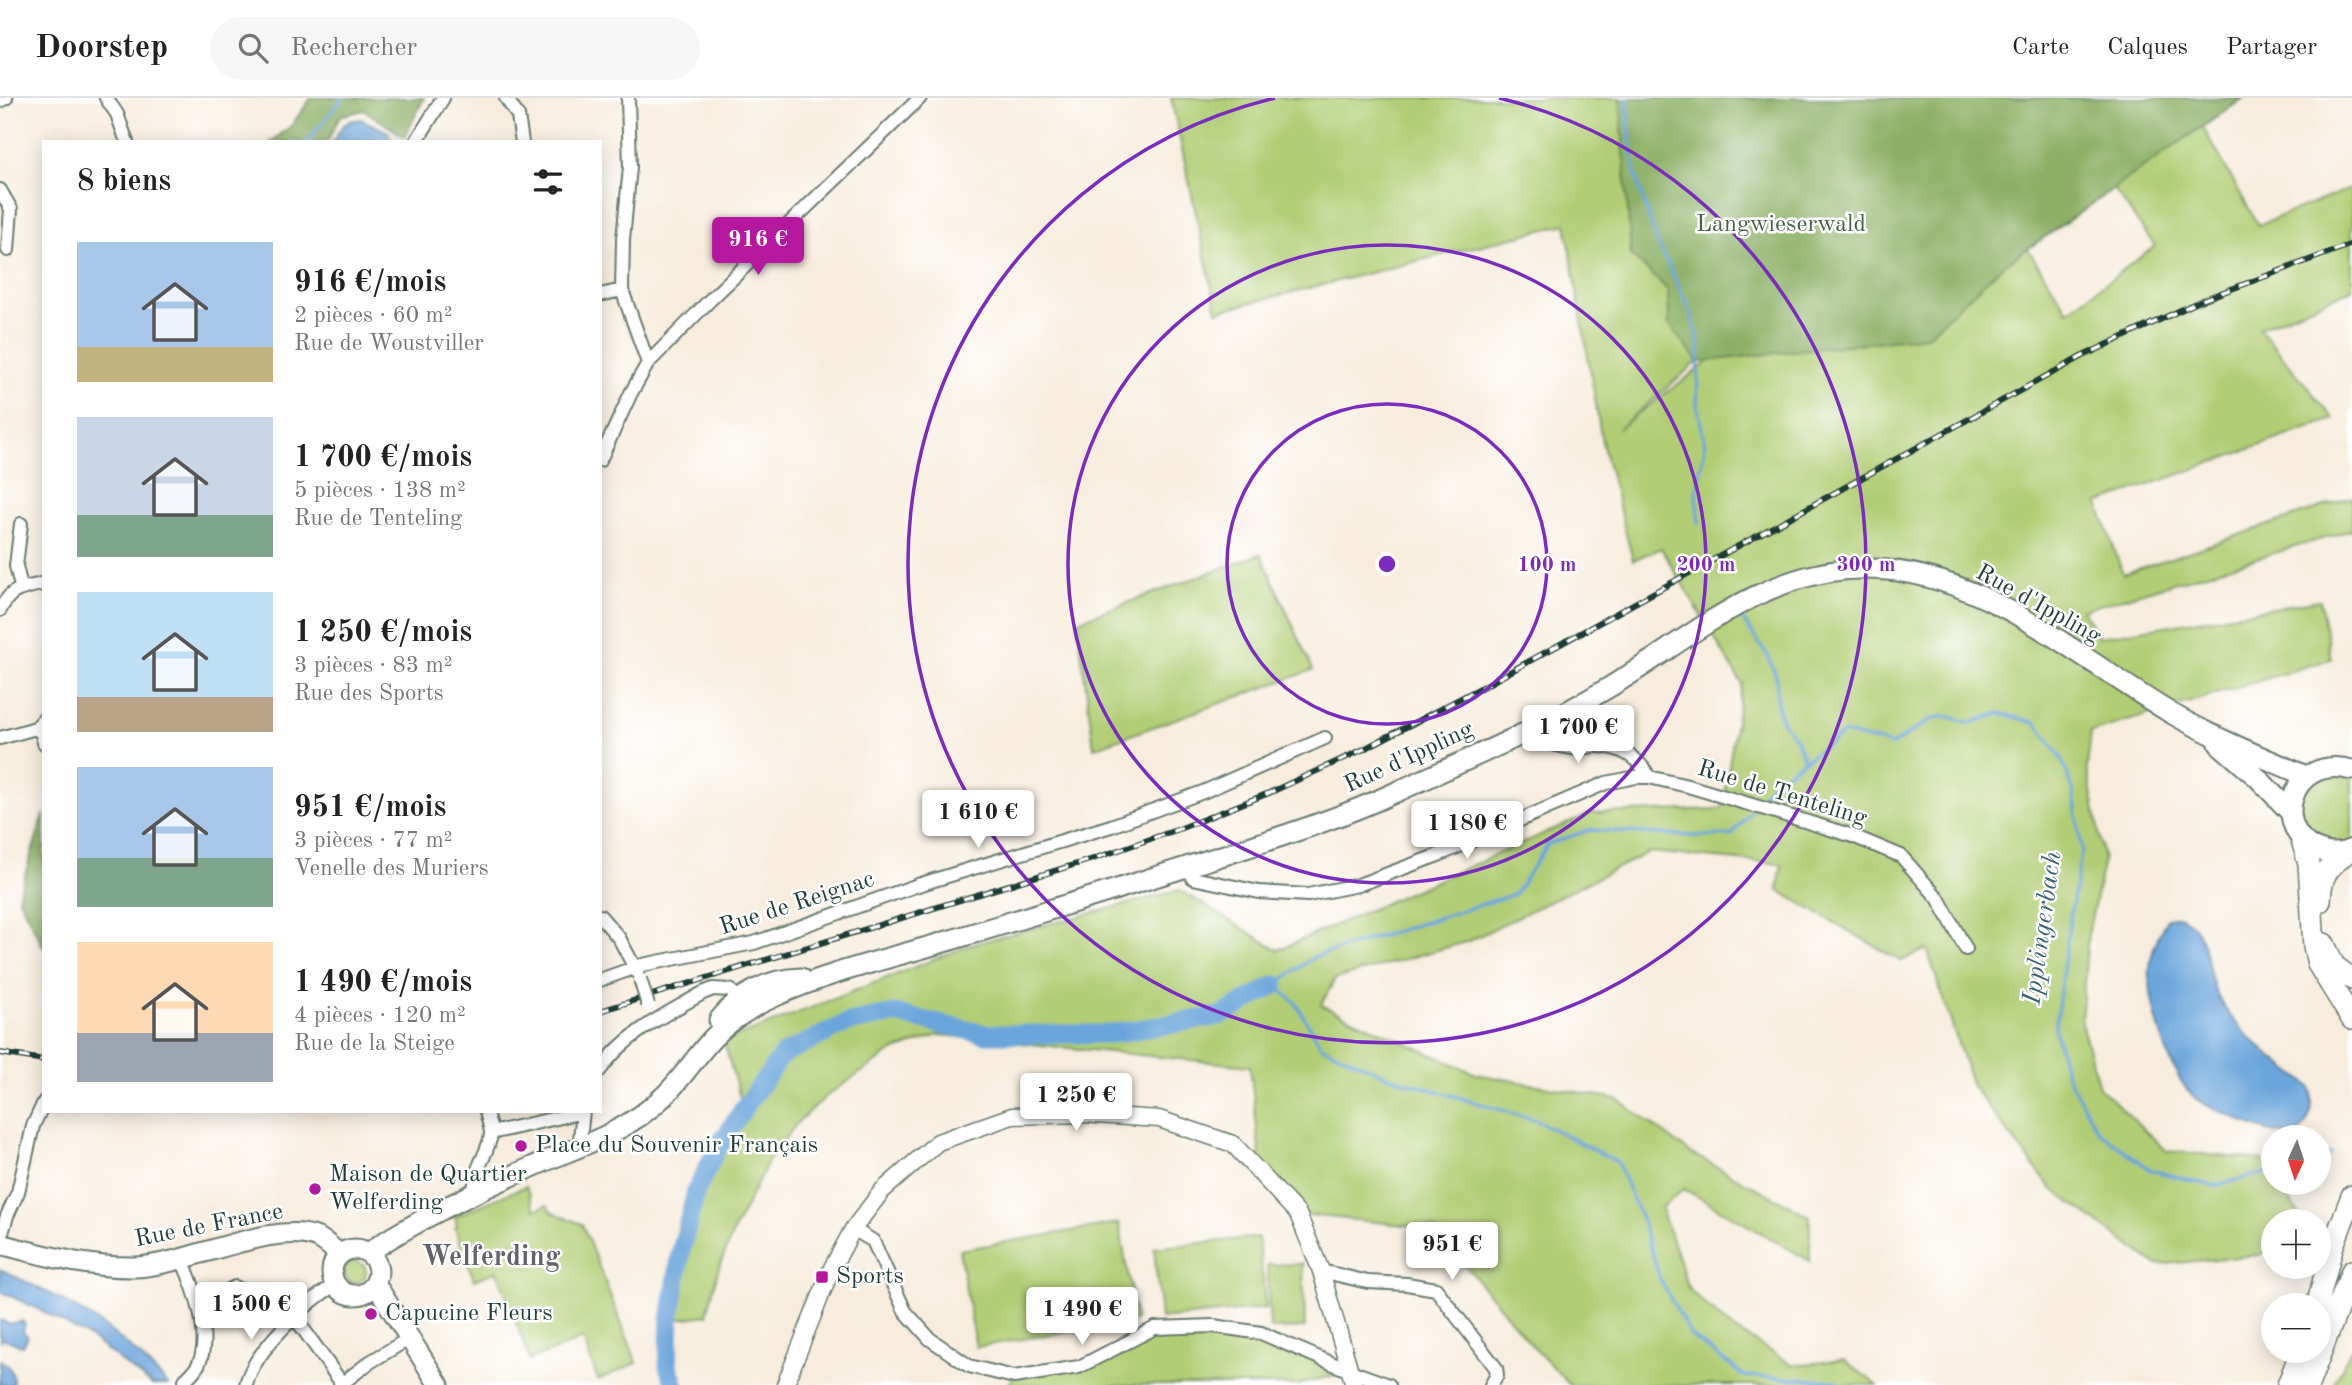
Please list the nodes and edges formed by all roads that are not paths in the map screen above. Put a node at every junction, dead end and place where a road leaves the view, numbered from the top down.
1 (6, 98) edge
2 (106, 98) edge
3 (443, 98) edge
4 (506, 98) edge
5 (628, 98) edge
6 (920, 98) edge
7 (0, 101) edge
8 (126, 140) edge
9 (417, 140) edge
10 (523, 140) edge
11 (0, 190) edge
12 (8, 250) dead end
13 (622, 290) junction
14 (602, 295) edge
15 (648, 363) junction
16 (602, 456) edge
17 (22, 524) dead end
18 (42, 583) edge
19 (21, 587) junction
20 (0, 610) edge
21 (40, 724) edge
22 (1524, 732) junction
23 (2206, 732) junction
24 (0, 738) edge
25 (1325, 738) dead end
26 (2352, 770) edge
27 (2306, 776) junction
28 (1649, 777) junction
29 (2291, 813) junction
30 (2302, 839) junction
31 (2350, 850) edge
32 (1187, 867) junction
33 (602, 918) edge
34 (1966, 948) dead end
35 (637, 973) junction
36 (602, 979) edge
37 (2352, 979) edge
38 (744, 1004) junction
39 (2352, 1019) edge
40 (651, 1023) junction
41 (602, 1068) edge
42 (42, 1106) edge
43 (486, 1113) edge
44 (575, 1113) edge
45 (583, 1113) edge
46 (491, 1133) junction
47 (579, 1148) junction
48 (476, 1193) junction
49 (2352, 1196) edge
50 (2352, 1225) edge
51 (853, 1229) junction
52 (0, 1242) edge
53 (369, 1253) junction
54 (339, 1254) junction
55 (183, 1260) junction
56 (1321, 1271) junction
57 (2352, 1271) edge
58 (335, 1285) junction
59 (374, 1286) junction
60 (2321, 1293) edge
61 (2323, 1293) edge
62 (199, 1305) junction
63 (294, 1315) junction
64 (410, 1338) junction
65 (2296, 1363) edge
66 (1352, 1378) edge
67 (185, 1380) dead end
68 (342, 1384) edge
69 (246, 1385) edge
70 (439, 1385) edge
71 (785, 1385) edge
72 (1389, 1385) edge
73 (1491, 1385) edge
74 (2288, 1385) edge
75 (2308, 1385) edge

1 - 7 street
2 - 8 street
3 - 9 street
4 - 10 street
5 - 13 street
6 - 15 street
11 - 12 street
13 - 14 street
13 - 15 street
15 - 16 street
17 - 19 street
18 - 19 street
19 - 20 street
21 - 24 street
22 - 23 main road, Rue d'Ippling
22 - 28 street
22 - 32 main road, Rue d'Ippling
23 - 27 main road, Rue d'Ippling
23 - 29 main road, Rue d'Ippling
25 - 35 street, Rue de Reignac
26 - 27 main road
27 - 29 main road
28 - 32 street, Rue de Tenteling
28 - 34 street, Rue de Tenteling
29 - 30 main road
30 - 31 main road
30 - 39 highway
31 - 37 highway
32 - 38 main road, Rue d'Ippling
33 - 35 street
35 - 36 street, Rue de Reignac
35 - 40 street, bridge
38 - 40 street
38 - 47 main road, Rue d'Ippling
40 - 41 street
42 - 52 street
43 - 46 street
44 - 46 street
45 - 47 street
46 - 48 street
47 - 48 main road, Rue d'Ippling
48 - 53 main road, Rue d'Ippling
49 - 60 highway
50 - 61 highway
51 - 56 street
51 - 66 street
51 - 71 street
52 - 55 main road, Rue de France
53 - 54 main road
53 - 59 main road
54 - 55 main road, Rue de France
54 - 58 main road
55 - 62 street
56 - 66 street
56 - 73 street
57 - 75 highway
58 - 59 main road
58 - 63 street
59 - 64 main road
62 - 63 street
62 - 67 street
63 - 68 street
63 - 69 street
64 - 68 street
64 - 70 main road
65 - 74 highway
66 - 72 street

